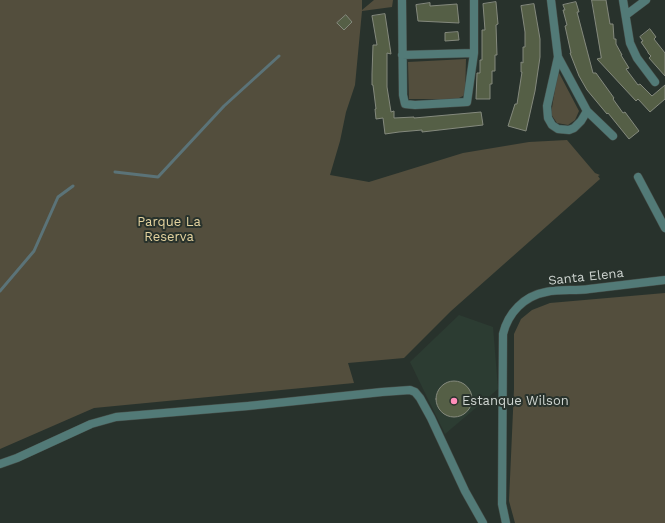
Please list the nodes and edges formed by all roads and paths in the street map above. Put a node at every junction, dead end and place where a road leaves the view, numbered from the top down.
1 (402, 0) edge
2 (474, 0) edge
3 (551, 0) edge
4 (623, 0) edge
5 (646, 0) edge
6 (626, 15) junction
7 (474, 53) junction
8 (402, 55) junction
9 (558, 57) junction
10 (655, 82) dead end
11 (587, 111) junction
12 (613, 136) dead end
13 (638, 177) dead end
14 (665, 228) edge
15 (665, 280) edge
16 (0, 464) edge
17 (482, 523) edge
18 (506, 523) edge

1 - 8 street
2 - 7 street
3 - 9 street
4 - 6 street
5 - 6 street
6 - 10 street
7 - 8 street
7 - 8 street
9 - 11 street
9 - 11 street
11 - 12 street
13 - 14 street
15 - 18 street, Santa Elena
16 - 17 street

